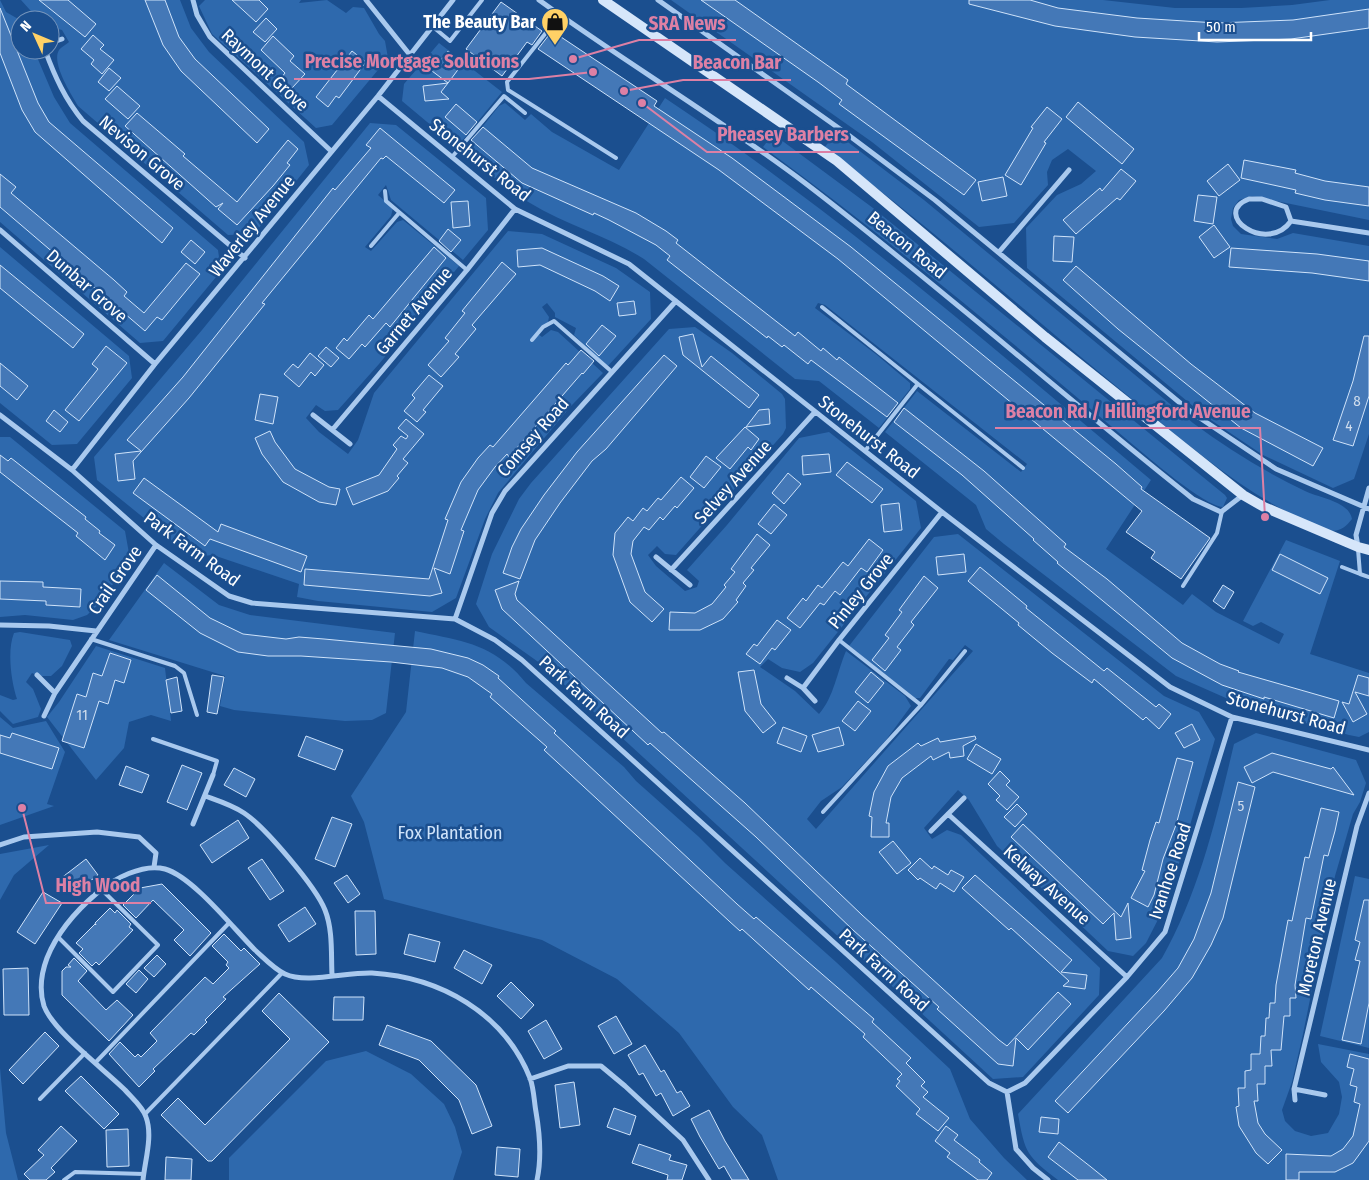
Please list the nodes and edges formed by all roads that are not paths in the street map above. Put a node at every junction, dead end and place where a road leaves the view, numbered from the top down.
1 (193, 0) edge
2 (366, 0) edge
3 (453, 0) edge
4 (482, 0) edge
5 (539, 0) edge
6 (603, 0) edge
7 (658, 0) edge
8 (560, 15) junction
9 (432, 26) junction
10 (410, 55) junction
11 (49, 60) edge
12 (378, 96) junction
13 (525, 113) dead end
14 (331, 151) junction
15 (452, 157) junction
16 (616, 158) dead end
17 (1069, 170) dead end
18 (385, 191) dead end
19 (515, 209) junction
20 (398, 213) junction
21 (1291, 221) junction
22 (0, 230) edge
23 (1369, 233) edge
24 (371, 246) dead end
25 (1000, 252) junction
26 (245, 258) junction
27 (467, 270) junction
28 (676, 301) junction
29 (822, 307) dead end
30 (532, 340) dead end
31 (155, 364) junction
32 (611, 371) junction
33 (917, 385) junction
34 (815, 412) junction
35 (0, 415) edge
36 (314, 415) dead end
37 (333, 429) junction
38 (350, 444) dead end
39 (865, 451) junction
40 (1022, 468) dead end
41 (72, 470) junction
42 (1369, 488) edge
43 (1243, 495) junction
44 (1362, 508) junction
45 (1369, 509) edge
46 (1222, 511) junction
47 (942, 512) junction
48 (156, 545) junction
49 (1358, 547) junction
50 (1369, 550) edge
51 (656, 557) dead end
52 (1342, 567) dead end
53 (671, 570) junction
54 (1360, 574) junction
55 (1369, 578) edge
56 (690, 585) dead end
57 (1184, 586) dead end
58 (455, 618) junction
59 (0, 625) edge
60 (96, 631) junction
61 (91, 639) junction
62 (839, 640) junction
63 (966, 651) dead end
64 (38, 675) dead end
65 (788, 678) dead end
66 (803, 688) junction
67 (55, 693) junction
68 (816, 701) dead end
69 (921, 705) junction
70 (197, 715) dead end
71 (44, 716) dead end
72 (1232, 717) junction
73 (153, 739) dead end
74 (1369, 750) edge
75 (213, 775) joint
76 (1369, 793) edge
77 (206, 796) junction
78 (964, 798) dead end
79 (823, 812) dead end
80 (948, 814) junction
81 (193, 824) dead end
82 (931, 831) dead end
83 (0, 845) edge
84 (154, 867) junction
85 (102, 890) junction
86 (229, 923) junction
87 (58, 937) junction
88 (282, 973) junction
89 (332, 975) junction
90 (1127, 977) junction
91 (85, 1053) junction
92 (96, 1062) junction
93 (530, 1079) junction
94 (1294, 1089) junction
95 (1007, 1092) junction
96 (1325, 1095) dead end
97 (40, 1099) dead end
98 (1295, 1100) dead end
99 (145, 1114) junction
100 (143, 1177) edge
101 (706, 1179) edge
102 (64, 1180) edge
103 (537, 1180) edge
104 (1048, 1180) edge

1 - 14 street, Raymont Grove
2 - 10 street
3 - 9 street, Waverley Avenue
4 - 9 lane
5 - 8 street, Beacon Road
6 - 43 main road, Beacon Road
7 - 25 street
8 - 16 lane
8 - 46 street, Beacon Road
9 - 10 street, Waverley Avenue
10 - 12 street, Waverley Avenue
11 - 26 street, Nevison Grove
12 - 14 street, Waverley Avenue
12 - 15 street, Stonehurst Road
13 - 15 lane
14 - 26 street, Waverley Avenue
15 - 19 street, Stonehurst Road
17 - 25 street
18 - 20 lane
19 - 27 street, Garnet Avenue
19 - 28 street, Stonehurst Road
20 - 24 lane
20 - 27 lane
21 - 21 street
21 - 23 street
22 - 31 street, Dunbar Grove
25 - 44 street
26 - 31 street, Waverley Avenue
27 - 37 street, Garnet Avenue
28 - 32 street, Comsey Road
28 - 34 street, Stonehurst Road
29 - 33 lane
30 - 32 lane
31 - 41 street, Waverley Avenue
32 - 58 street, Comsey Road
33 - 39 lane
33 - 40 lane
34 - 39 street, Stonehurst Road
34 - 53 street, Selvey Avenue
35 - 41 street, Park Farm Road
36 - 37 street
37 - 38 street
39 - 47 street, Stonehurst Road
41 - 48 street, Park Farm Road
42 - 44 street
43 - 46 street
43 - 49 main road, Beacon Road
44 - 45 street
44 - 49 street
46 - 57 lane
47 - 62 street, Pinley Grove
47 - 72 street, Stonehurst Road
48 - 58 street, Park Farm Road
48 - 60 street, Crail Grove
49 - 50 main road, Beacon Road
49 - 54 lane
51 - 53 street
52 - 54 lane
53 - 56 street
54 - 55 lane
58 - 95 street, Park Farm Road
59 - 60 street, Crail Grove
60 - 61 street, Crail Grove
61 - 67 street, Crail Grove
61 - 70 lane
62 - 66 street, Pinley Grove
62 - 69 lane
63 - 69 lane
64 - 67 street
65 - 66 street
66 - 68 street
67 - 71 street, Crail Grove
69 - 79 lane
72 - 74 street, Stonehurst Road
72 - 90 street, Ivanhoe Road
73 - 75 lane
75 - 77 street
76 - 94 street, Moreton Avenue
77 - 81 street
77 - 89 street
78 - 80 street
80 - 82 street
80 - 90 street, Kelway Avenue
83 - 84 street
84 - 85 street
84 - 86 street
85 - 87 street
85 - 87 lane
86 - 88 street
86 - 92 lane
87 - 91 street
88 - 89 street
88 - 99 lane
89 - 93 street
90 - 95 street, Ivanhoe Road
91 - 92 street
91 - 97 lane
92 - 99 street
93 - 101 street
93 - 103 street
94 - 96 street
94 - 98 street, Moreton Avenue
95 - 104 street
99 - 100 street
100 - 102 lane

